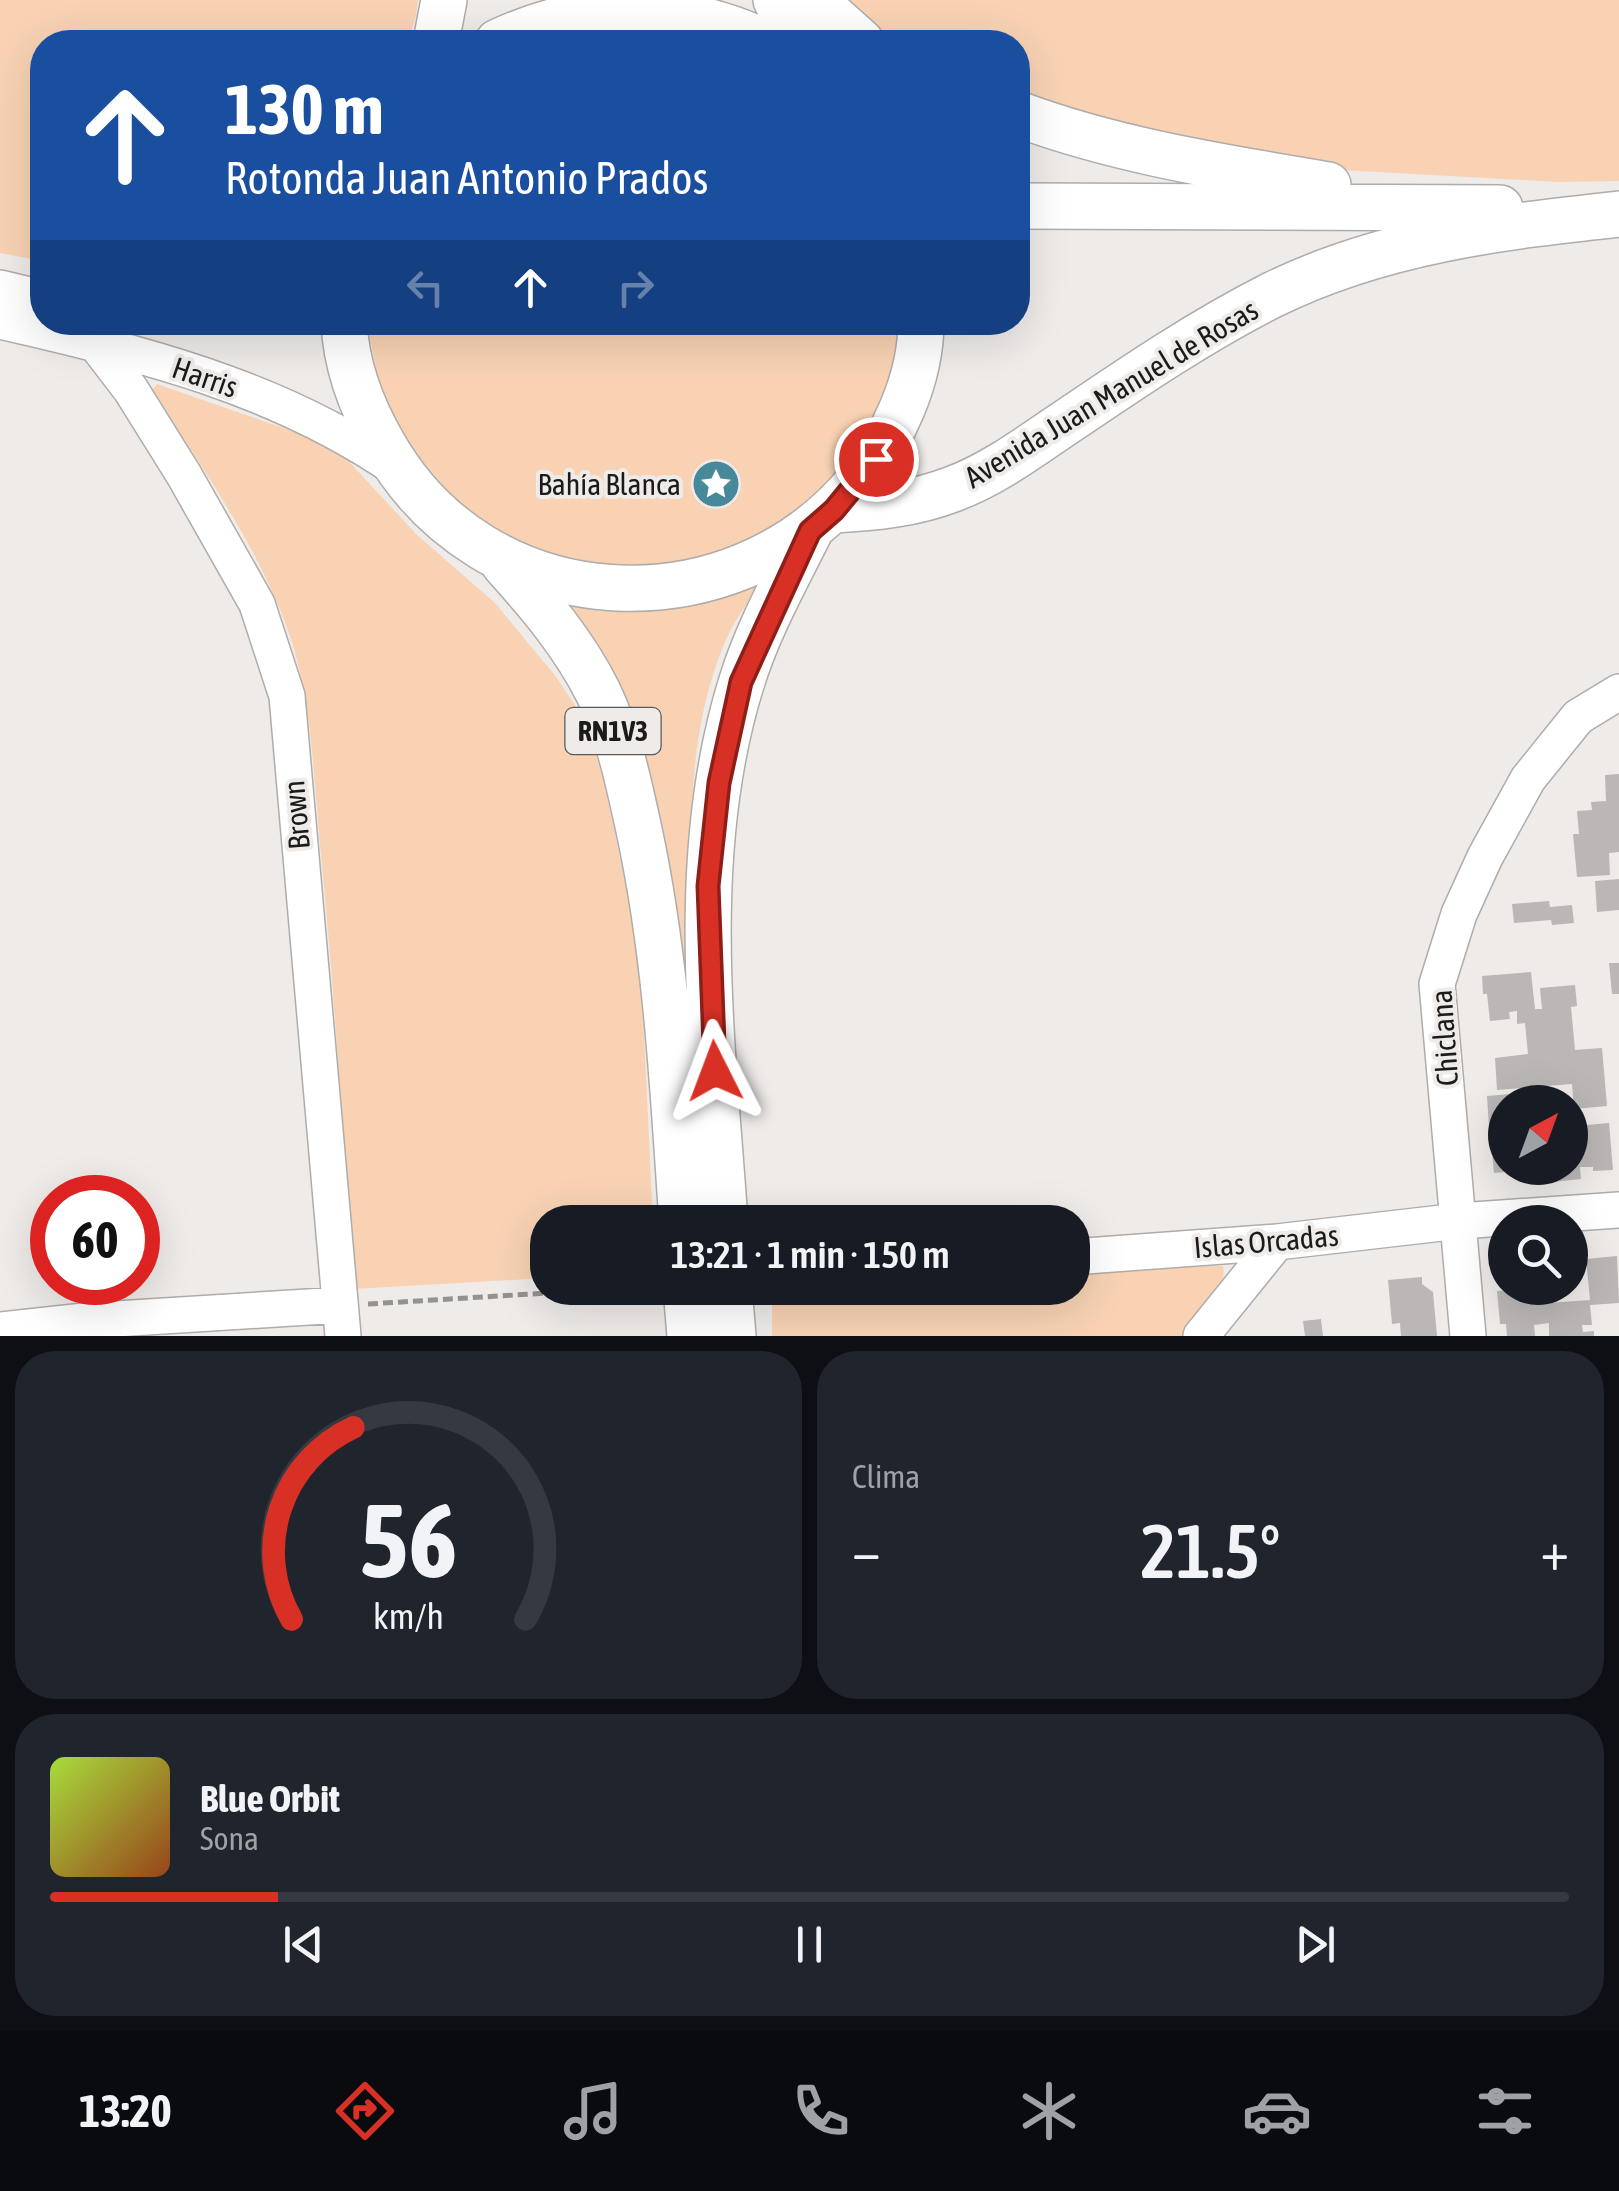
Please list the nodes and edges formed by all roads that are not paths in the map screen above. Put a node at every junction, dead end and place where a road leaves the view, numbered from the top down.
1 (444, 0) edge
2 (776, 0) edge
3 (814, 0) edge
4 (438, 30) edge
5 (522, 30) edge
6 (739, 30) edge
7 (792, 30) edge
8 (847, 30) edge
9 (1030, 118) edge
10 (1030, 206) edge
11 (1448, 206) junction
12 (1619, 212) edge
13 (0, 288) edge
14 (30, 295) edge
15 (0, 321) edge
16 (30, 328) edge
17 (63, 335) edge
18 (345, 335) edge
19 (921, 335) edge
20 (95, 342) junction
21 (396, 468) junction
22 (822, 520) junction
23 (495, 556) junction
24 (1619, 692) edge
25 (681, 1205) edge
26 (723, 1205) edge
27 (1619, 1210) edge
28 (1460, 1220) junction
29 (1277, 1242) junction
30 (1090, 1255) edge
31 (687, 1305) edge
32 (730, 1305) edge
33 (342, 1321) edge
34 (89, 1329) edge
35 (0, 1330) edge
36 (690, 1336) edge
37 (733, 1336) edge
38 (1200, 1336) edge
39 (1468, 1336) edge

1 - 4 main road
2 - 7 main road
3 - 8 main road
5 - 6 main road
9 - 11 main road
10 - 11 main road, Avenida Juan Manuel de Rosas
11 - 12 main road, Avenida Juan Manuel de Rosas
12 - 22 main road, Avenida Juan Manuel de Rosas
13 - 14 street
15 - 16 street, Harris
17 - 20 street, Harris
18 - 21 main road, RN1V3
19 - 22 main road, RN1V3
20 - 21 street, Harris
20 - 33 street, Brown
21 - 23 main road, RN1V3
22 - 23 main road, RN1V3
22 - 26 main road, RN1V3
23 - 25 main road, RN1V3
24 - 28 street, Chiclana
27 - 28 street, Islas Orcadas
28 - 29 street, Islas Orcadas
28 - 39 street, Chiclana
29 - 30 street, Islas Orcadas
29 - 38 street
31 - 36 main road
32 - 37 main road
33 - 34 street
34 - 35 street

